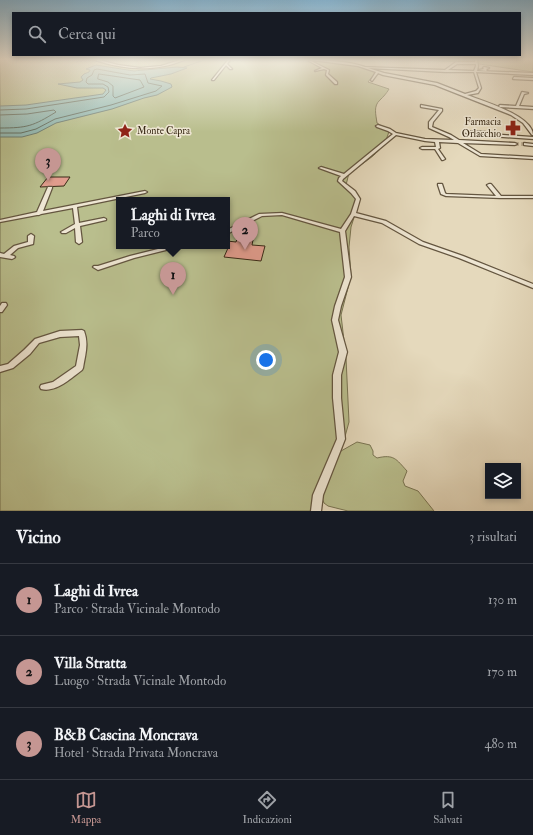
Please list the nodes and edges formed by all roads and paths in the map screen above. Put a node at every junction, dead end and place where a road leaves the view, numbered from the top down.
1 (435, 84) edge
2 (479, 84) edge
3 (527, 93) dead end
4 (466, 95) junction
5 (422, 106) dead end
6 (494, 106) junction
7 (516, 107) junction
8 (533, 108) edge
9 (378, 126) dead end
10 (466, 132) dead end
11 (395, 134) junction
12 (533, 134) edge
13 (533, 138) edge
14 (439, 140) junction
15 (455, 141) junction
16 (515, 144) tunnel mouth
17 (525, 144) tunnel mouth
18 (533, 145) edge
19 (422, 148) dead end
20 (436, 148) junction
21 (533, 158) edge
22 (443, 159) dead end
23 (321, 168) dead end
24 (344, 175) junction
25 (440, 185) dead end
26 (489, 185) dead end
27 (50, 188) dead end
28 (145, 192) dead end
29 (500, 197) junction
30 (533, 197) edge
31 (75, 207) junction
32 (39, 214) junction
33 (353, 214) junction
34 (104, 220) dead end
35 (0, 221) edge
36 (77, 225) junction
37 (230, 230) edge
38 (342, 231) junction
39 (64, 232) dead end
40 (31, 236) dead end
41 (79, 242) dead end
42 (164, 249) edge
43 (2, 256) edge
44 (12, 257) dead end
45 (96, 268) dead end
46 (533, 286) edge
47 (0, 369) edge
48 (44, 387) dead end
49 (316, 511) edge

1 - 4 street
2 - 4 street
3 - 7 street
4 - 6 street
5 - 15 street
6 - 7 street
6 - 12 street
7 - 8 street
9 - 11 street
10 - 13 street
11 - 14 street
11 - 24 street
14 - 15 street
14 - 20 street
15 - 16 street
15 - 21 street
17 - 18 street
19 - 20 street
20 - 22 street
23 - 24 street
24 - 33 street
25 - 29 street
26 - 29 street
27 - 32 street
28 - 31 street
29 - 30 street
31 - 32 street
31 - 36 street
32 - 35 street
33 - 38 street
33 - 46 street
34 - 36 street
36 - 39 street
36 - 41 street
37 - 38 street
38 - 49 street
40 - 43 street
42 - 45 street
43 - 44 street
47 - 48 street

